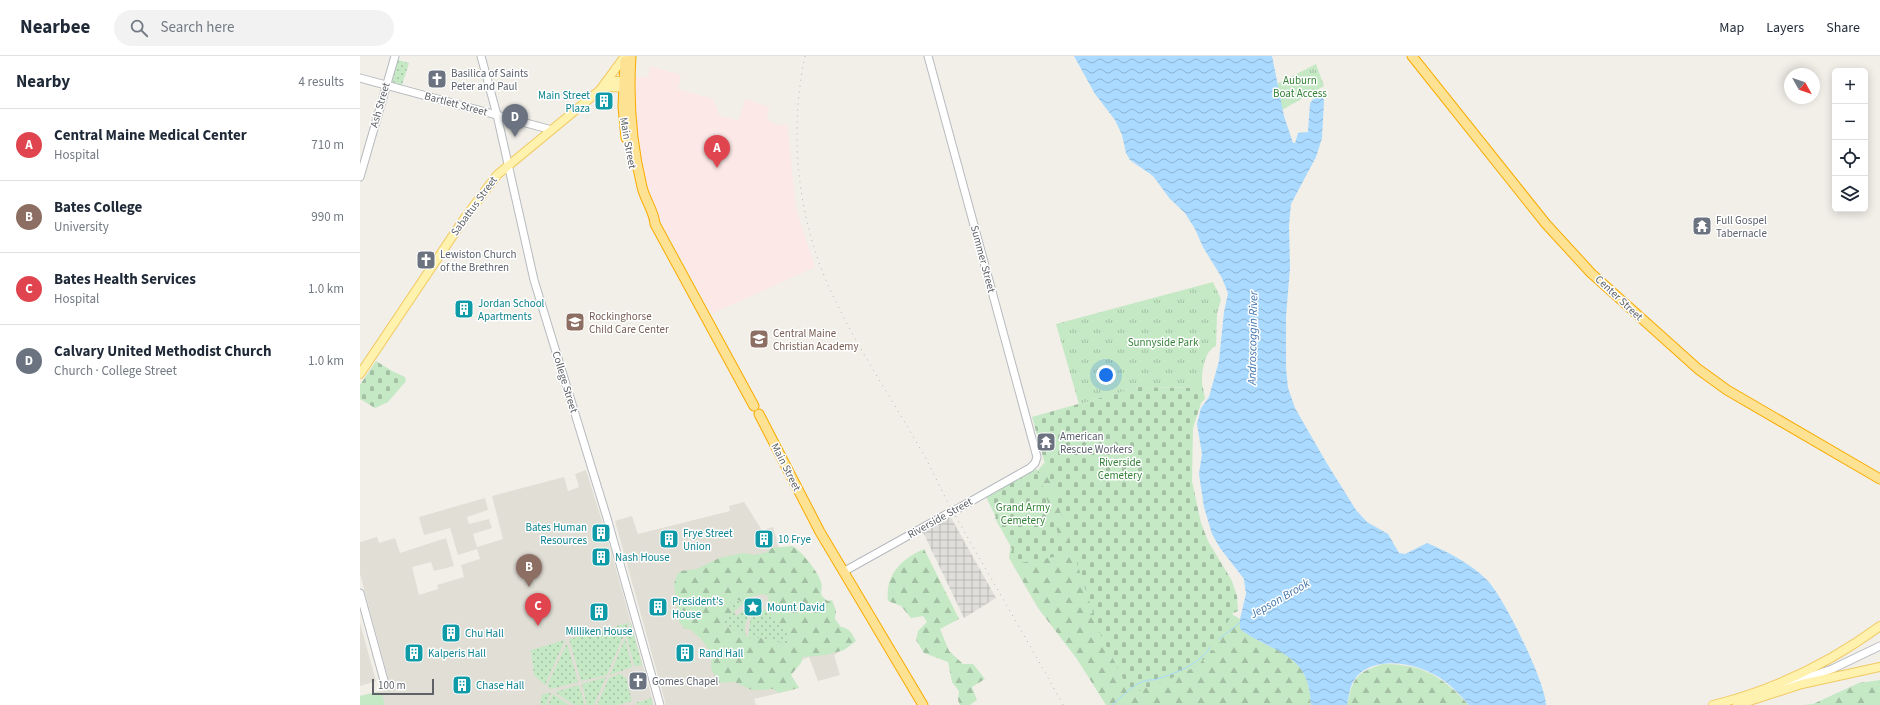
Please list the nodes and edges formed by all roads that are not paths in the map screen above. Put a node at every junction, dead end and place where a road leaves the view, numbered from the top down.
1 (395, 56) edge
2 (481, 56) edge
3 (626, 56) edge
4 (631, 56) edge
5 (928, 56) edge
6 (1412, 56) edge
7 (360, 78) edge
8 (627, 84) junction
9 (386, 85) junction
10 (600, 90) junction
11 (497, 115) junction
12 (552, 130) junction
13 (508, 165) junction
14 (360, 177) edge
15 (360, 374) edge
16 (1035, 462) joint
17 (1880, 478) edge
18 (843, 572) junction
19 (360, 593) edge
20 (1880, 626) edge
21 (1880, 646) edge
22 (1880, 667) edge
23 (1817, 674) junction
24 (385, 684) dead end
25 (1786, 690) junction
26 (1727, 702) junction
27 (660, 705) edge
28 (923, 705) edge
29 (1713, 705) edge
30 (1737, 705) edge

1 - 9 street, Ash Street
2 - 11 street, College Street
3 - 8 highway, Main Street
3 - 10 main road
4 - 8 highway, Main Street
5 - 16 street, Summer Street
6 - 17 highway, Center Street
7 - 9 street, Bartlett Street
8 - 10 main road
8 - 18 highway, Main Street
9 - 11 street, Bartlett Street
9 - 14 street, Ash Street
10 - 12 main road, Sabattus Street
11 - 12 street, Bartlett Street
11 - 13 street, College Street
12 - 13 main road, Sabattus Street
13 - 15 main road, Sabattus Street
13 - 27 street, College Street
16 - 18 street, Riverside Street, bridge
18 - 28 highway, Main Street
19 - 24 street
20 - 26 main road
21 - 23 street
22 - 25 main road
23 - 25 street
23 - 26 street
25 - 30 main road
26 - 29 main road

